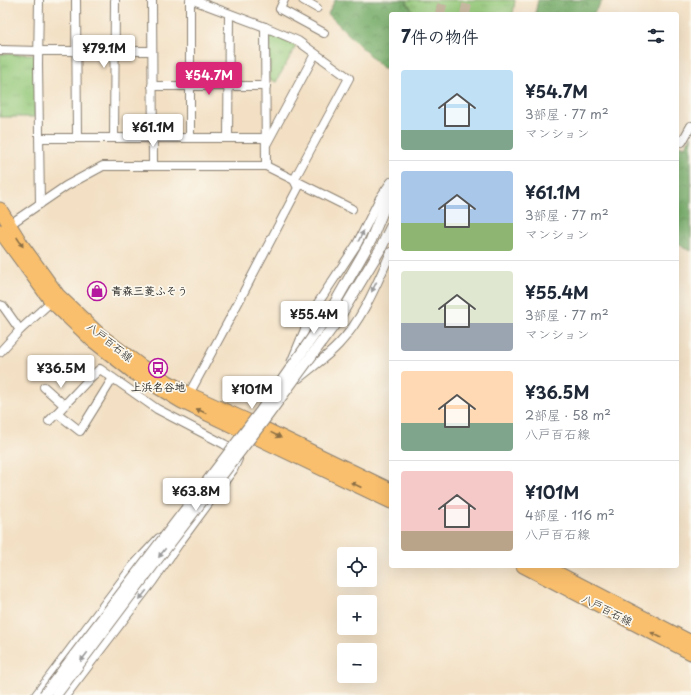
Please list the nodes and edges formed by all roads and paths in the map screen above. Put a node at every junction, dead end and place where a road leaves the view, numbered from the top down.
1 (39, 0) edge
2 (76, 0) edge
3 (115, 0) edge
4 (152, 0) edge
5 (192, 0) edge
6 (284, 0) edge
7 (303, 0) edge
8 (317, 8) dead end
9 (229, 14) junction
10 (265, 27) junction
11 (324, 33) dead end
12 (0, 50) edge
13 (39, 51) junction
14 (114, 51) junction
15 (152, 51) junction
16 (77, 52) junction
17 (315, 54) junction
18 (152, 86) junction
19 (190, 86) junction
20 (228, 86) junction
21 (266, 86) junction
22 (691, 126) edge
23 (40, 138) junction
24 (77, 138) junction
25 (114, 138) junction
26 (153, 138) junction
27 (190, 138) junction
28 (228, 138) junction
29 (679, 140) edge
30 (266, 142) junction
31 (153, 166) junction
32 (266, 166) junction
33 (294, 180) junction
34 (389, 185) edge
35 (389, 196) edge
36 (40, 204) junction
37 (0, 209) edge
38 (352, 209) dead end
39 (2, 229) edge
40 (389, 231) edge
41 (389, 256) edge
42 (54, 298) junction
43 (0, 305) edge
44 (333, 318) junction
45 (20, 330) junction
46 (303, 336) junction
47 (0, 352) edge
48 (328, 354) junction
49 (113, 378) junction
50 (44, 387) dead end
51 (189, 394) junction
52 (273, 400) junction
53 (64, 405) junction
54 (57, 413) junction
55 (48, 421) dead end
56 (251, 429) junction
57 (230, 447) junction
58 (241, 455) junction
59 (389, 489) edge
60 (389, 501) edge
61 (527, 568) edge
62 (548, 568) edge
63 (691, 642) edge
64 (691, 653) edge
65 (36, 695) edge
66 (44, 695) edge
67 (56, 695) edge
68 (66, 695) edge

1 - 13 street
2 - 16 street
3 - 14 street
4 - 15 street
5 - 9 street
5 - 19 street
6 - 11 street
7 - 8 street
9 - 10 street
9 - 20 street
10 - 17 street
10 - 21 street
12 - 13 street
13 - 16 street
13 - 23 street
14 - 15 street
14 - 16 street
14 - 25 street
15 - 18 street
16 - 24 street
17 - 30 street
17 - 33 street
18 - 19 street
18 - 26 street
19 - 20 street
19 - 27 street
20 - 21 street
20 - 28 street
21 - 30 street
22 - 29 street
23 - 24 street
23 - 36 street
24 - 25 street
25 - 26 street
26 - 27 street
26 - 31 street
27 - 28 street
28 - 30 street
30 - 32 street
31 - 32 street
31 - 36 street
32 - 33 street
33 - 38 street
33 - 51 street
46 -> 34 street
35 - 44 street
36 - 39 street
37 - 39 main road, 八戸百石線
39 - 42 main road, 八戸百石線
40 - 44 street
41 -> 48 street
42 - 45 street
42 - 51 main road, 八戸百石線
56 -> 42 main road, 八戸百石線
43 - 45 street
44 - 66 street, bridge
44 -> 67 street, bridge
45 - 47 street
46 - 48 street
46 - 52 street
48 - 52 street
49 - 53 street
49 - 54 street
49 - 57 street
50 - 53 street
51 - 56 main road, 八戸百石線
52 - 56 street
53 - 54 street
54 - 55 street
56 - 57 street
56 - 58 street
56 -> 59 main road, 八戸百石線
60 -> 56 main road, 八戸百石線
57 - 58 street
57 - 65 street
58 -> 68 street
64 -> 61 main road, 八戸百石線
62 - 63 main road, 八戸百石線

